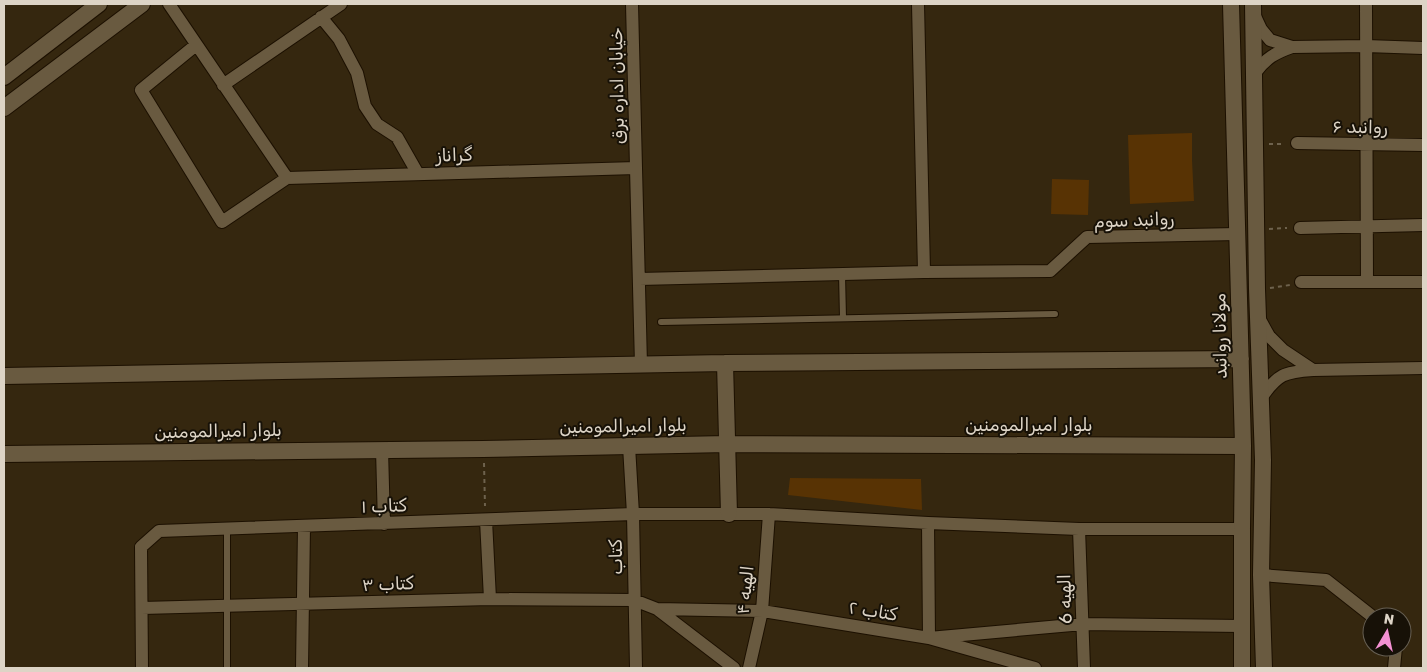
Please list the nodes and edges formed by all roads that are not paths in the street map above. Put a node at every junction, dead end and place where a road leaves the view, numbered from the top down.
1 (99, 4) edge
2 (142, 4) edge
3 (168, 4) edge
4 (341, 4) edge
5 (632, 4) edge
6 (918, 4) edge
7 (1231, 4) edge
8 (1366, 4) edge
9 (1254, 8) edge
10 (321, 18) junction
11 (196, 45) junction
12 (1366, 46) junction
13 (1292, 47) junction
14 (1423, 48) edge
15 (1255, 74) junction
16 (4, 77) edge
17 (223, 84) junction
18 (4, 108) edge
19 (1297, 143) road end
20 (1235, 144) junction
21 (1256, 144) junction
22 (1366, 145) junction
23 (1423, 146) edge
24 (636, 168) junction
25 (418, 174) junction
26 (287, 178) junction
27 (1423, 226) edge
28 (1366, 227) junction
29 (1300, 228) road end
30 (1238, 234) junction
31 (924, 272) junction
32 (842, 274) junction
33 (640, 279) junction
34 (1301, 282) road end
35 (1367, 282) junction
36 (1423, 282) edge
37 (1056, 314) dead end
38 (843, 318) junction
39 (1240, 318) junction
40 (1259, 318) junction
41 (661, 322) dead end
42 (1241, 358) junction
43 (725, 363) junction
44 (641, 364) junction
45 (1423, 368) edge
46 (1313, 370) junction
47 (4, 376) edge
48 (1242, 398) junction
49 (1261, 398) junction
50 (726, 444) junction
51 (629, 446) junction
52 (1243, 446) junction
53 (382, 449) junction
54 (4, 454) edge
55 (633, 514) junction
56 (729, 514) junction
57 (769, 514) junction
58 (486, 520) junction
59 (928, 523) junction
60 (384, 524) junction
61 (304, 527) junction
62 (1079, 529) junction
63 (1242, 529) junction
64 (227, 530) junction
65 (1261, 575) junction
66 (490, 599) junction
67 (634, 600) junction
68 (302, 604) junction
69 (228, 606) junction
70 (142, 608) junction
71 (1362, 608) edge
72 (657, 609) junction
73 (762, 611) junction
74 (1083, 624) junction
75 (1241, 626) junction
76 (929, 638) junction
77 (142, 668) edge
78 (227, 668) edge
79 (302, 668) edge
80 (636, 668) edge
81 (734, 668) edge
82 (749, 668) edge
83 (1035, 668) edge
84 (1084, 668) edge
85 (1242, 668) edge
86 (1264, 668) edge

1 - 16 street
2 - 18 street
3 - 11 street
4 - 10 street
5 - 24 street, خیابان اداره برق
6 - 31 street
7 - 20 street, مولانا روانبد
8 - 12 street
9 - 13 street
9 - 15 street
10 - 17 street
10 - 25 street
11 - 17 street
11 - 26 street
12 - 13 street
12 - 14 street
12 - 22 street
13 - 15 street
15 - 21 street
17 - 26 street
19 - 22 street, روانبد ۶
20 - 21 street
20 - 30 street, مولانا روانبد
21 - 40 street
22 - 23 street, روانبد ۶
22 - 28 street
24 - 25 street, گراناز
24 - 33 street
25 - 26 street, گراناز
27 - 28 street
28 - 29 street
28 - 35 street
30 - 31 street, روانبد سوم
30 - 39 street, مولانا روانبد
31 - 32 street, روانبد سوم
32 - 33 street, روانبد سوم
32 - 38 lane
33 - 44 street
34 - 35 street
35 - 36 street
37 - 38 lane
38 - 41 lane
39 - 40 street
39 - 42 street, مولانا روانبد
40 - 46 street
40 - 49 street
42 - 43 street
42 - 48 street, مولانا روانبد
43 - 44 street
43 - 50 street
44 - 47 street
45 - 46 street
46 - 49 street
48 - 49 street
48 - 52 street, مولانا روانبد
49 - 65 street
50 - 51 street, بلوار امیرالمومنین
50 - 52 street, بلوار امیرالمومنین
50 - 56 street
51 - 53 street, بلوار امیرالمومنین
51 - 55 street, کتاب
52 - 63 street, مولانا روانبد
53 - 54 street, بلوار امیرالمومنین
53 - 60 street
55 - 56 street, کتاب ۱
55 - 58 street, کتاب ۱
55 - 67 street, کتاب
56 - 57 street, کتاب ۱
57 - 59 street, کتاب ۱
57 - 73 street, الهیه ۴
58 - 60 street, کتاب ۱
58 - 66 street
59 - 62 street, کتاب ۱
59 - 76 street
60 - 61 street, کتاب ۱
61 - 64 street, کتاب ۱
61 - 68 street
62 - 63 street, کتاب ۱
62 - 74 street, الهیه 6
63 - 75 street, مولانا روانبد
64 - 69 lane
64 - 70 street, کتاب ۱
65 - 71 street
65 - 86 street
66 - 67 street, کتاب ۳
66 - 68 street, کتاب ۳
67 - 72 street
67 - 80 street, کتاب
68 - 69 street, کتاب ۳
68 - 79 street
69 - 70 street, کتاب ۳
69 - 78 lane
70 - 77 street
72 - 73 street, کتاب ۲
72 - 81 street
73 - 76 street, کتاب ۲
73 - 82 street, الهیه ۴
74 - 75 street, کتاب ۲
74 - 76 street, کتاب ۲
74 - 84 street, الهیه 6
75 - 85 street, مولانا روانبد
76 - 83 street

